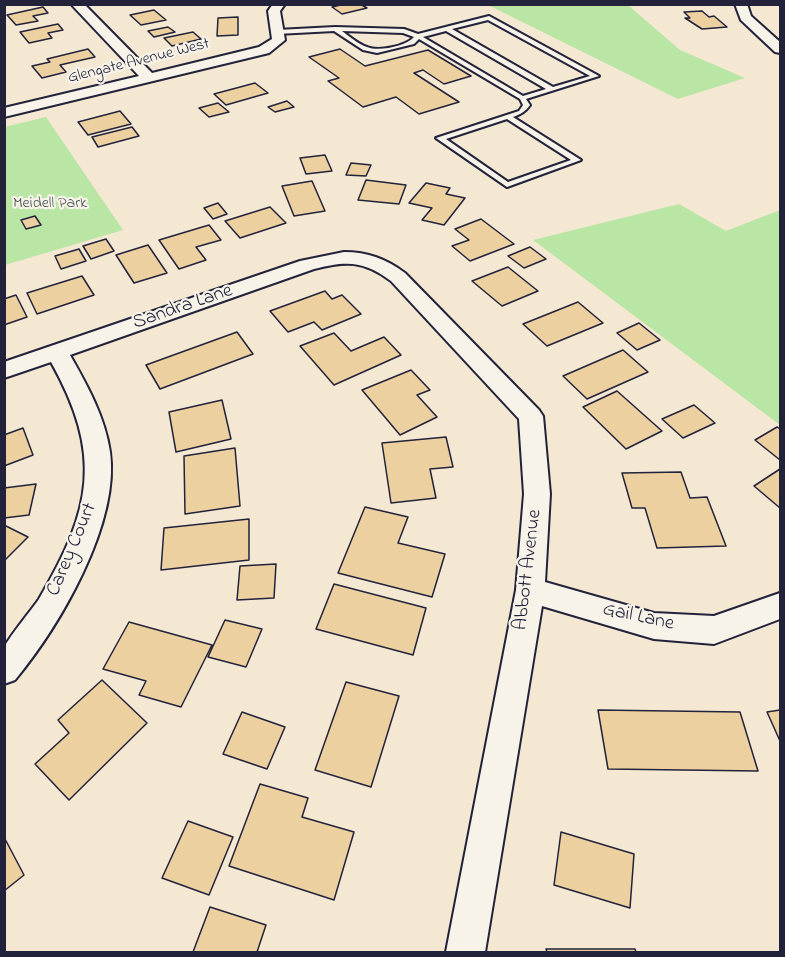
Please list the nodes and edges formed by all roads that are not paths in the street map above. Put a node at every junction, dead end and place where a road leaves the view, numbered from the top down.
1 (77, 4) edge
2 (279, 4) edge
3 (741, 4) edge
4 (335, 29) junction
5 (447, 29) junction
6 (278, 36) junction
7 (418, 36) junction
8 (780, 49) edge
9 (149, 78) junction
10 (552, 89) junction
11 (522, 98) junction
12 (4, 114) edge
13 (507, 116) junction
14 (363, 257) joint
15 (57, 352) junction
16 (4, 370) edge
17 (530, 590) junction
18 (780, 606) edge
19 (4, 670) edge
20 (466, 952) edge

1 - 9 street
2 - 6 street
3 - 8 street
4 - 6 lane
4 - 7 lane
4 - 7 lane
5 - 7 lane
5 - 10 lane
5 - 10 lane
6 - 9 street, Glengate Avenue West
7 - 11 lane
9 - 12 street, Glengate Avenue West
10 - 11 lane
11 - 13 lane
13 - 13 lane
14 - 15 street, Sandra Lane
14 - 17 street, Abbott Avenue
15 - 16 street, Sandra Lane
15 - 19 street, Carey Court
17 - 18 street, Gail Lane
17 - 20 street, Abbott Avenue

